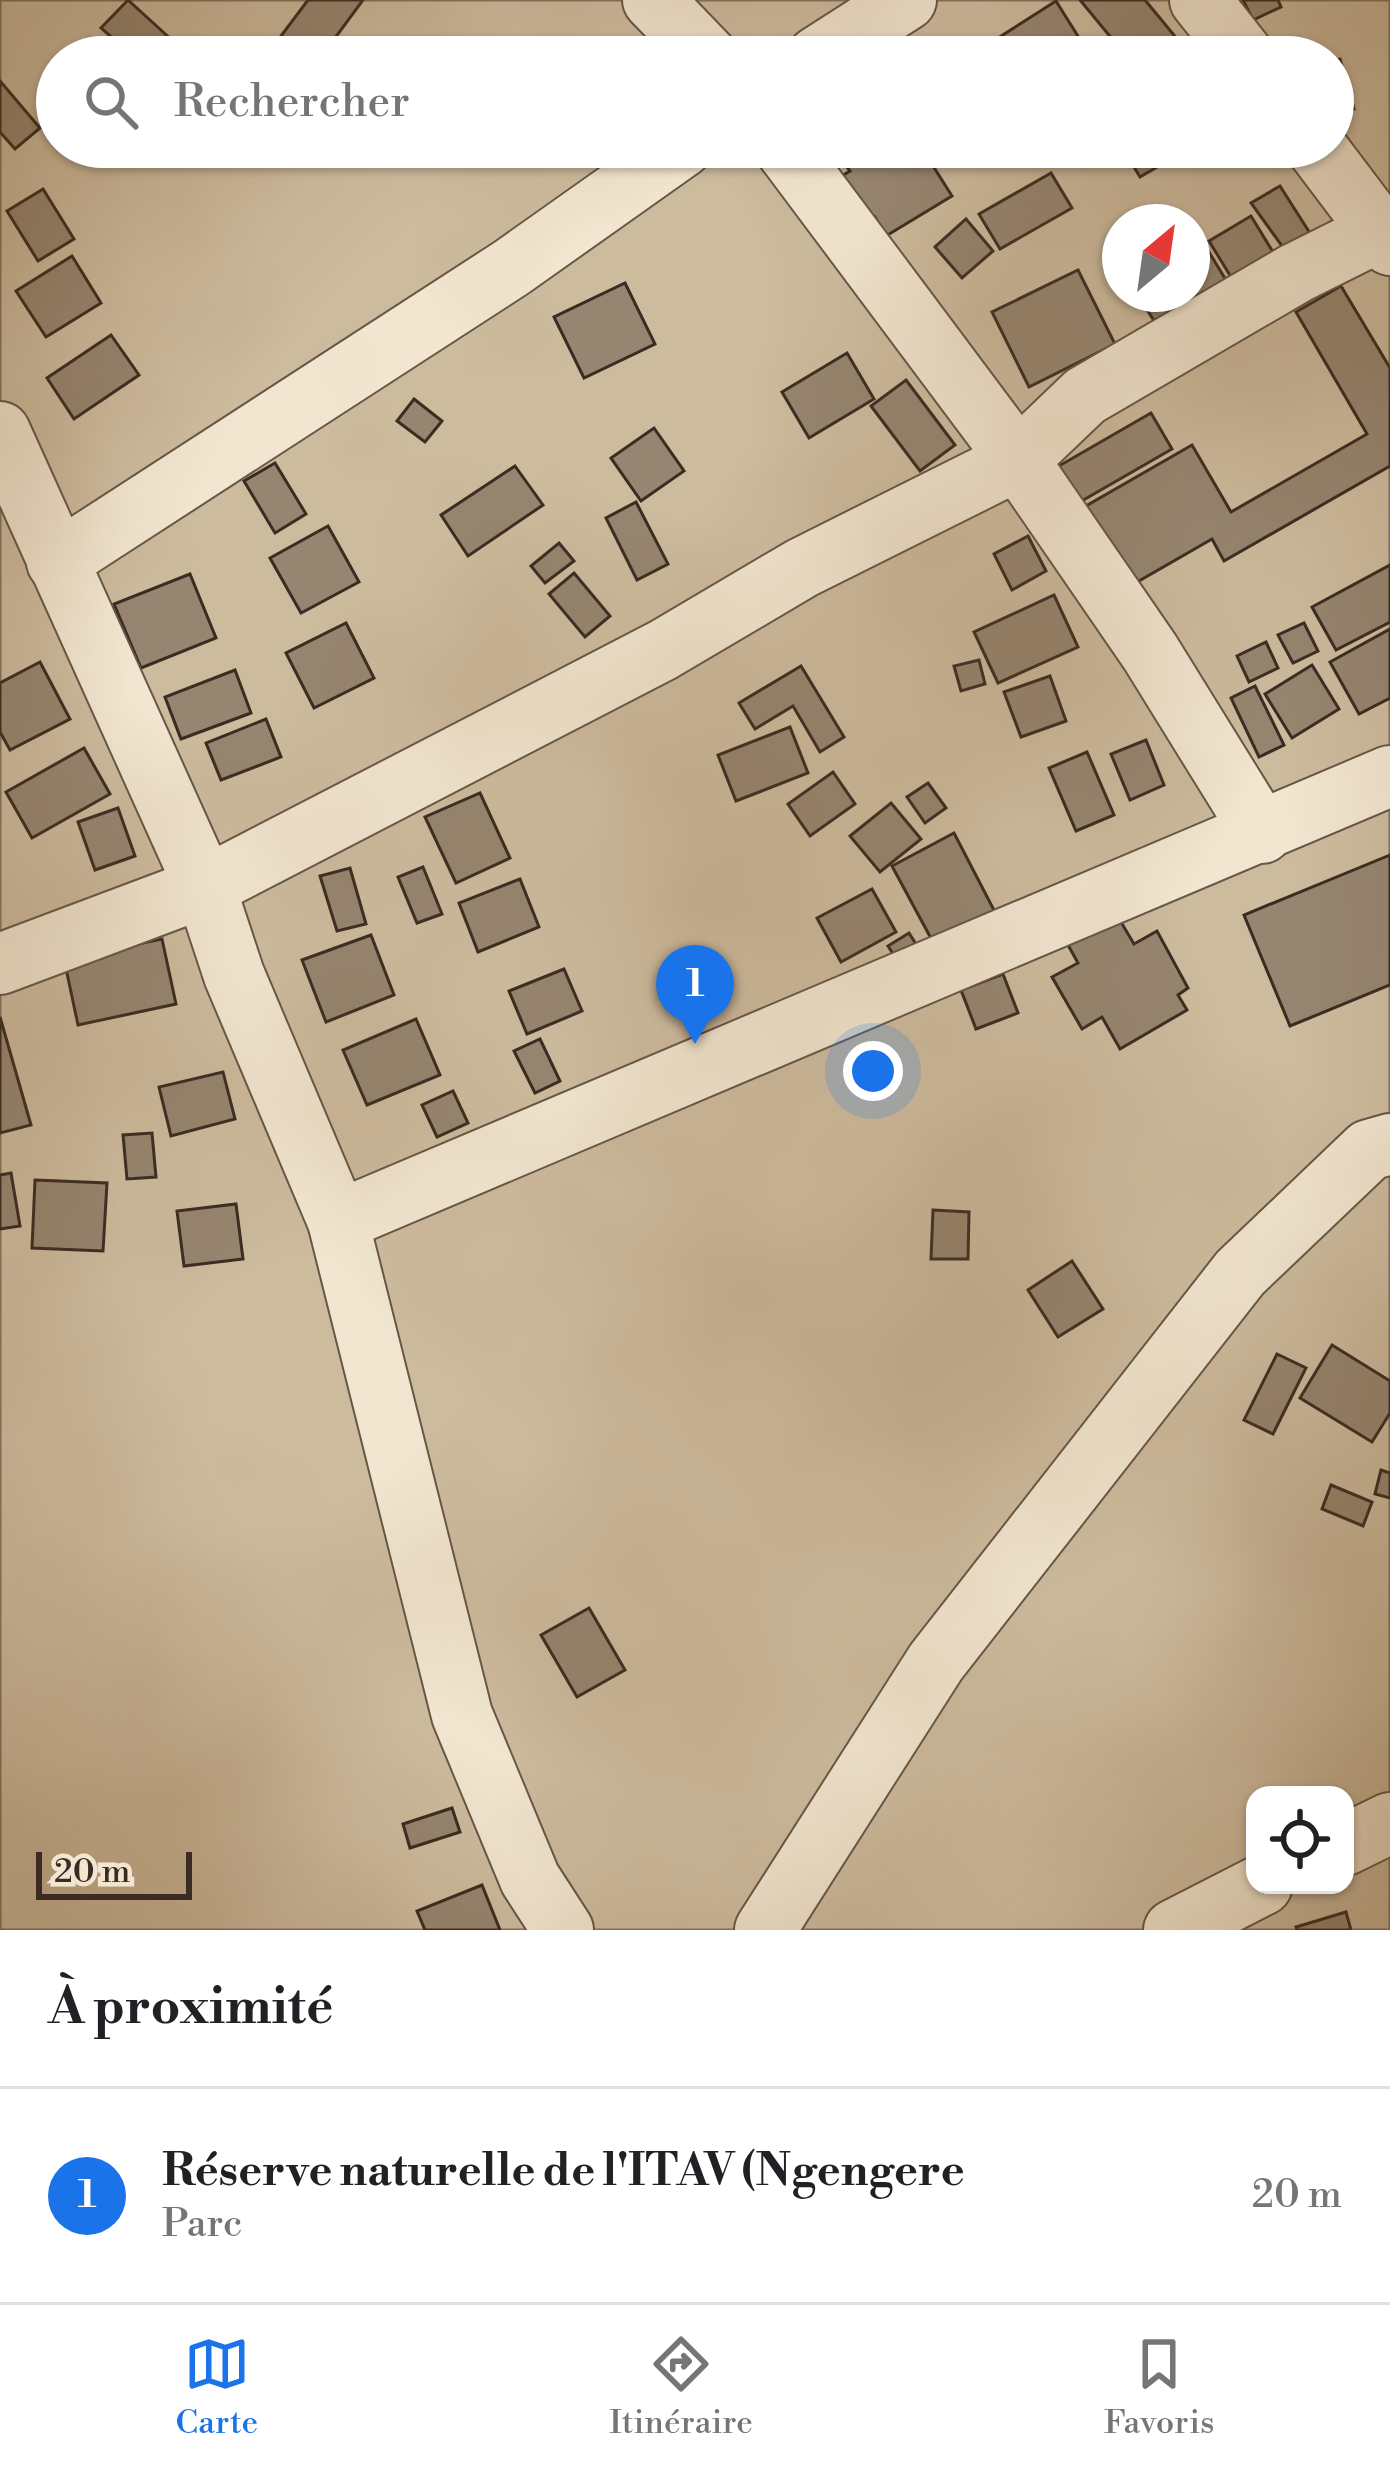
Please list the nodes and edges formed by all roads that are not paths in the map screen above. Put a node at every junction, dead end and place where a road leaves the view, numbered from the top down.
1 (653, 0) edge
2 (906, 0) edge
3 (1200, 0) edge
4 (688, 36) edge
5 (850, 36) edge
6 (1228, 36) edge
7 (652, 168) edge
8 (800, 168) edge
9 (1332, 168) edge
10 (1386, 238) edge
11 (0, 432) edge
12 (1018, 460) junction
13 (57, 562) junction
14 (1390, 776) edge
15 (1262, 833) junction
16 (206, 887) junction
17 (0, 964) edge
18 (1390, 1144) edge
19 (338, 1221) junction
20 (1390, 1823) edge
21 (1354, 1840) edge
22 (1246, 1893) edge
23 (563, 1930) edge
24 (765, 1930) edge
25 (1174, 1930) edge

1 - 4 street
2 - 5 street
3 - 6 street
7 - 13 street
8 - 12 street
9 - 10 street
10 - 12 street
11 - 13 street
12 - 15 street
12 - 16 street
13 - 16 street
14 - 15 street
15 - 19 street
16 - 17 street
16 - 19 street
18 - 24 street
19 - 23 street
20 - 21 street
22 - 25 street

